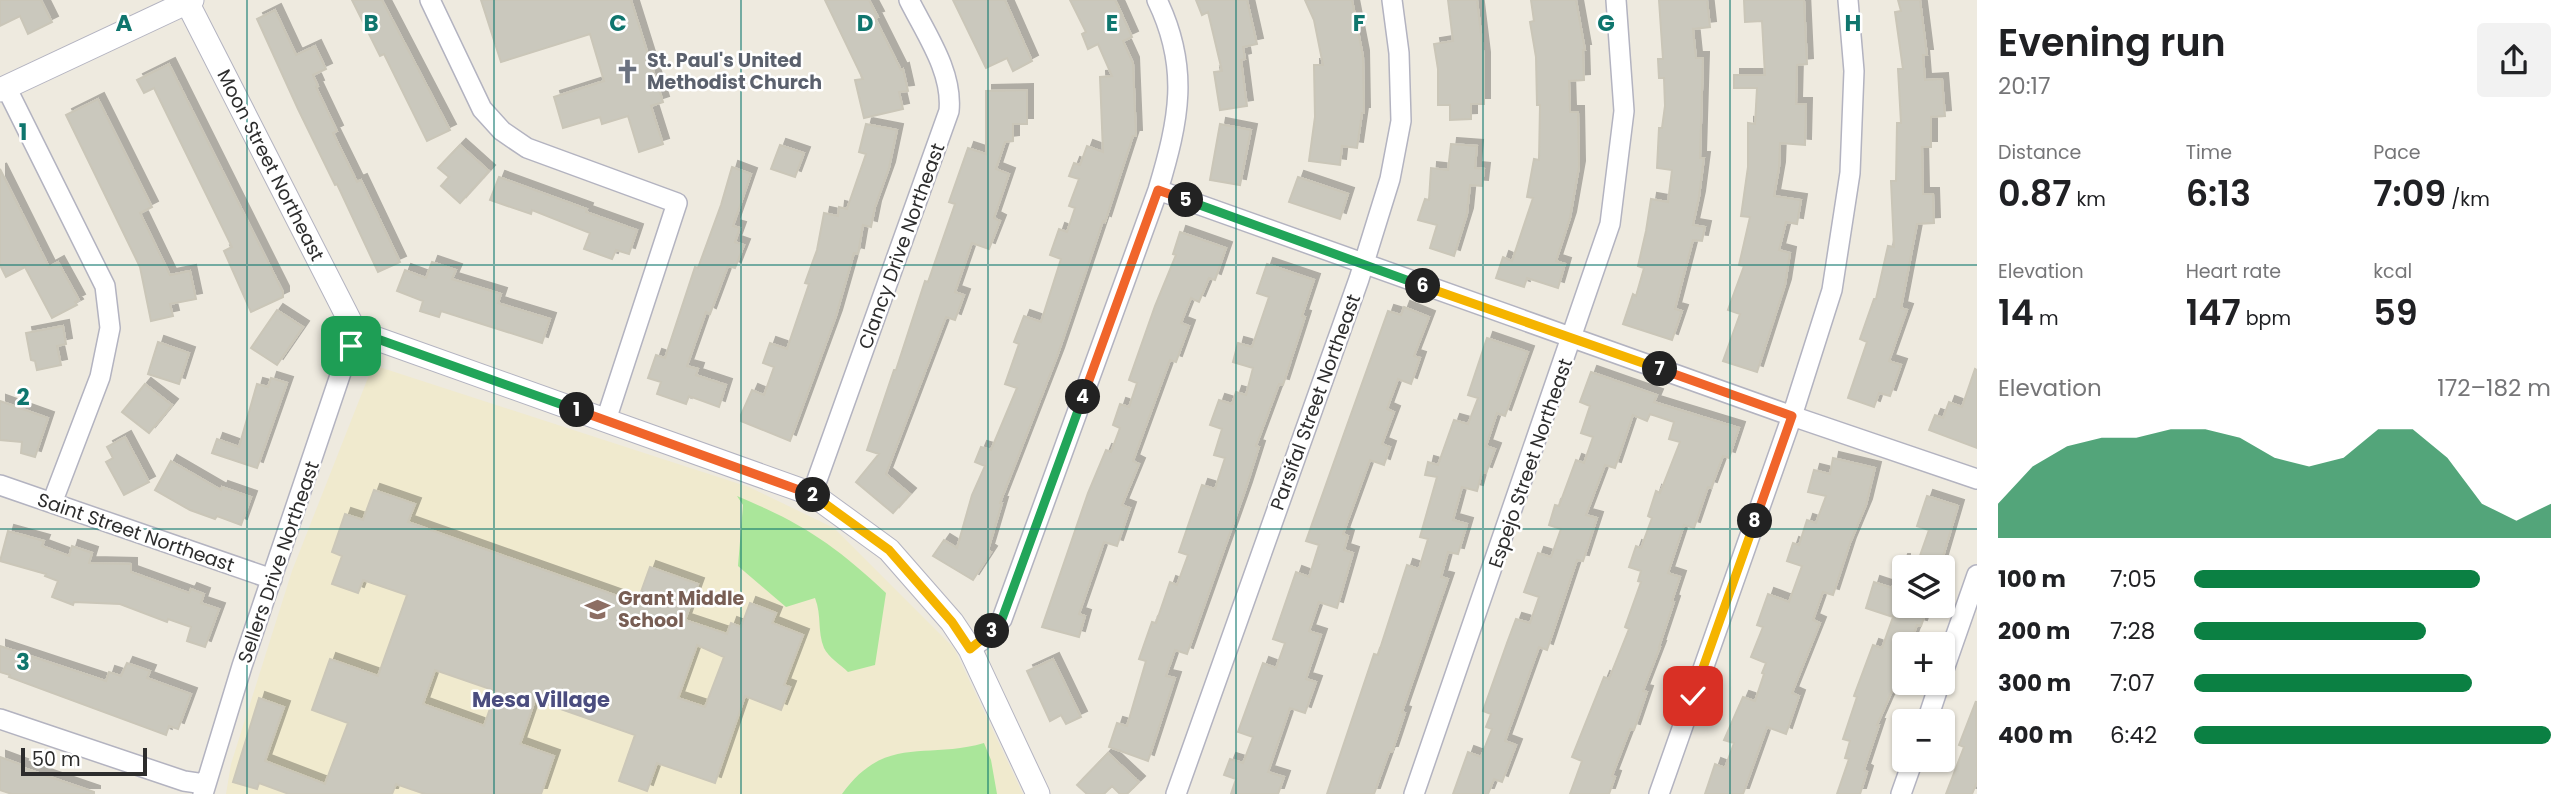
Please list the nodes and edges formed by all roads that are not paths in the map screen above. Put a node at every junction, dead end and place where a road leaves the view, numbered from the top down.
1 (430, 0) edge
2 (909, 0) edge
3 (1157, 0) edge
4 (1392, 0) edge
5 (1616, 0) edge
6 (1848, 0) edge
7 (189, 1) edge
8 (3, 89) edge
9 (1158, 190) junction
10 (1364, 265) junction
11 (355, 331) junction
12 (1572, 338) junction
13 (1792, 416) junction
14 (606, 420) junction
15 (1977, 479) edge
16 (0, 485) edge
17 (812, 494) junction
18 (52, 503) junction
19 (1977, 575) edge
20 (272, 579) junction
21 (1955, 638) edge
22 (970, 649) junction
23 (0, 719) edge
24 (1909, 772) edge
25 (204, 789) edge
26 (1038, 794) edge
27 (1176, 794) edge
28 (1414, 794) edge
29 (1659, 794) edge
30 (1901, 794) edge

1 - 14 street
2 - 17 street, Clancy Drive Northeast
3 - 9 street
4 - 10 street, Parsifal Street Northeast
5 - 12 street, Espejo Street Northeast
6 - 13 street
7 - 8 street
7 - 11 street, Moon Street Northeast
8 - 18 street
9 - 10 street
9 - 22 street
10 - 12 street
10 - 27 street, Parsifal Street Northeast
11 - 14 street
11 - 20 street, Sellers Drive Northeast
12 - 13 street
12 - 28 street, Espejo Street Northeast
13 - 15 street
13 - 29 street
14 - 17 street
16 - 18 street, Saint Street Northeast
17 - 22 street
18 - 20 street, Saint Street Northeast
19 - 21 street
20 - 25 street, Sellers Drive Northeast
22 - 26 street
23 - 25 street
24 - 30 street

